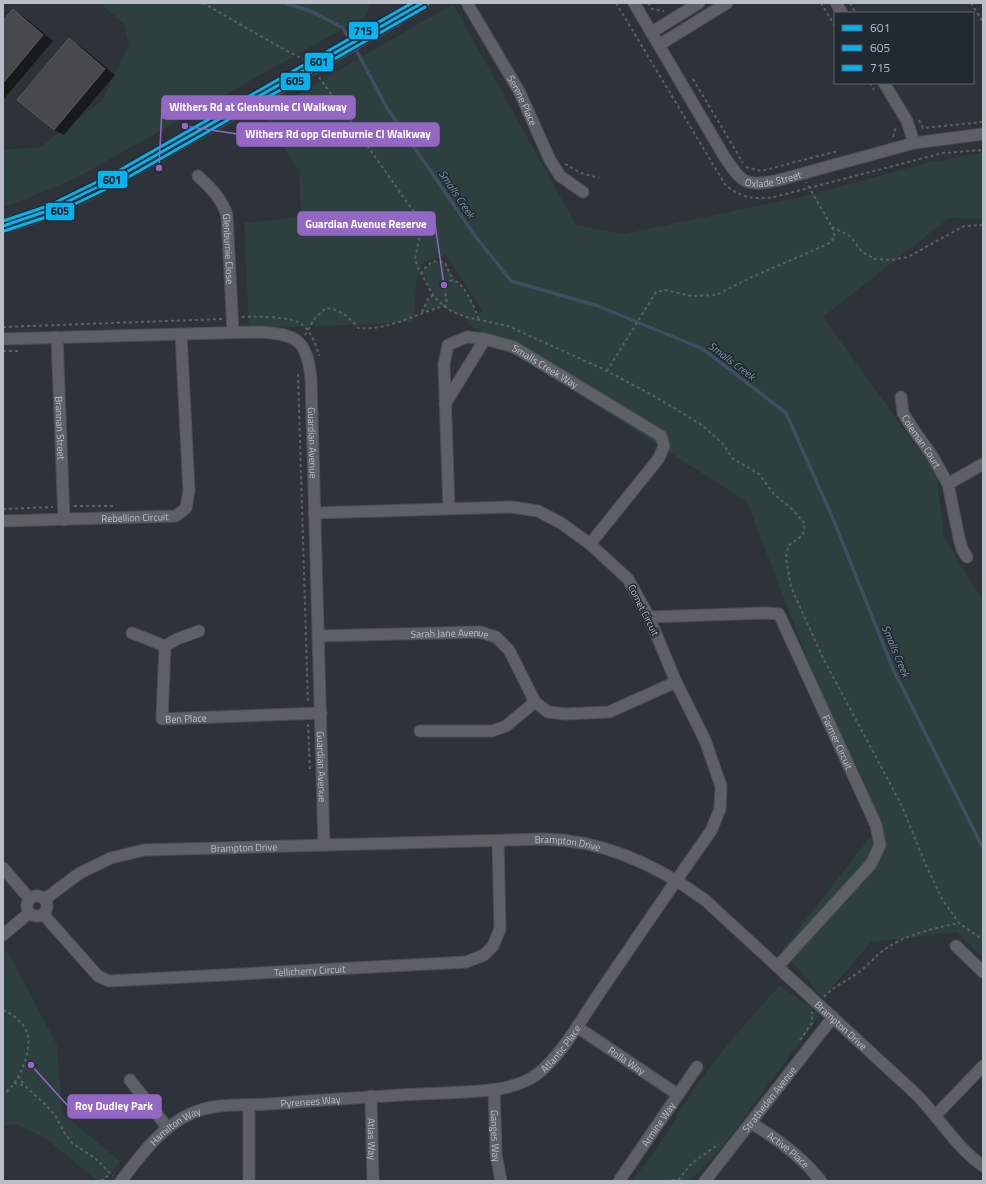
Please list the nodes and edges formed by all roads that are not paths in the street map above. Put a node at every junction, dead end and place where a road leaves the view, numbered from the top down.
1 (422, 3) edge
2 (467, 3) edge
3 (634, 3) edge
4 (699, 3) edge
5 (727, 3) edge
6 (836, 3) edge
7 (841, 12) edge
8 (652, 32) junction
9 (660, 45) junction
10 (885, 84) edge
11 (983, 134) edge
12 (914, 143) junction
13 (198, 176) dead end
14 (583, 192) dead end
15 (3, 226) edge
16 (233, 332) junction
17 (181, 334) junction
18 (57, 337) junction
19 (3, 339) edge
20 (485, 339) junction
21 (901, 397) dead end
22 (445, 404) junction
23 (983, 464) edge
24 (948, 484) junction
25 (449, 508) junction
26 (314, 513) junction
27 (64, 520) junction
28 (3, 521) edge
29 (590, 544) junction
30 (967, 557) dead end
31 (649, 617) junction
32 (199, 631) dead end
33 (132, 633) dead end
34 (318, 636) junction
35 (165, 646) junction
36 (676, 682) junction
37 (535, 702) junction
38 (321, 713) junction
39 (420, 731) dead end
40 (498, 841) junction
41 (324, 845) junction
42 (3, 868) edge
43 (676, 880) junction
44 (30, 898) junction
45 (44, 899) junction
46 (29, 913) junction
47 (43, 914) junction
48 (3, 935) edge
49 (956, 946) dead end
50 (778, 966) junction
51 (983, 972) edge
52 (833, 1017) junction
53 (577, 1026) junction
54 (983, 1066) edge
55 (697, 1067) dead end
56 (130, 1080) dead end
57 (494, 1090) junction
58 (677, 1094) junction
59 (371, 1096) junction
60 (249, 1105) junction
61 (936, 1115) junction
62 (751, 1123) junction
63 (168, 1127) junction
64 (983, 1166) edge
65 (118, 1180) edge
66 (249, 1180) dead end
67 (373, 1181) edge
68 (501, 1181) edge
69 (618, 1181) edge
70 (705, 1181) edge
71 (822, 1181) edge

1 - 15 main road
2 - 14 street, Serene Place
3 - 8 street, Oxlade Street
4 - 8 street
5 - 9 street
6 - 7 street
8 - 9 street, Oxlade Street
9 - 12 street, Oxlade Street
10 - 12 street
11 - 12 street, Oxlade Street
13 - 16 street, Glenburnie Close
16 - 17 street
16 - 26 street, Guardian Avenue
17 - 18 street
17 - 27 street, Rebellion Circuit
18 - 19 street
18 - 27 street, Brannan Street
20 - 22 street
20 - 22 street, Smalls Creek Way
20 - 29 street, Smalls Creek Way
21 - 24 street, Coleman Court
22 - 25 street, Smalls Creek Way
23 - 24 street
24 - 30 street, Coleman Court
25 - 26 street, Comet Circuit
25 - 29 street, Comet Circuit
26 - 34 street, Guardian Avenue
27 - 28 street, Rebellion Circuit
29 - 31 street, Comet Circuit
31 - 36 street, Comet Circuit
31 - 50 street, Farmer Circuit
32 - 35 street
33 - 35 street
34 - 37 street, Sarah Jane Avenue
34 - 38 street, Guardian Avenue
35 - 38 street, Ben Place
36 - 37 street
36 - 43 street, Comet Circuit
37 - 39 street
38 - 41 street, Guardian Avenue
40 - 41 street, Brampton Drive
40 - 43 street, Brampton Drive
40 - 47 street, Tellicherry Circuit
41 - 45 street, Brampton Drive
42 - 44 street
43 - 50 street, Brampton Drive
43 - 53 street, Atlantic Place
44 - 45 street
44 - 46 street
45 - 47 street
46 - 47 street
46 - 48 street
49 - 51 street
50 - 52 street, Brampton Drive
52 - 61 street, Brampton Drive
52 - 62 street, Stratheden Avenue
53 - 57 street, Atlantic Place
53 - 58 street, Rolla Way
54 - 61 street
55 - 58 street, Armine Way
56 - 63 street
57 - 59 street, Atlantic Place
57 - 68 street, Ganges Way
58 - 69 street, Armine Way
59 - 60 street, Pyrenees Way
59 - 67 street, Atlas Way
60 - 63 street, Hamilton Way
60 - 66 street
61 - 64 street, Brampton Drive
62 - 70 street, Stratheden Avenue
62 - 71 street, Active Place
63 - 65 street, Hamilton Way

